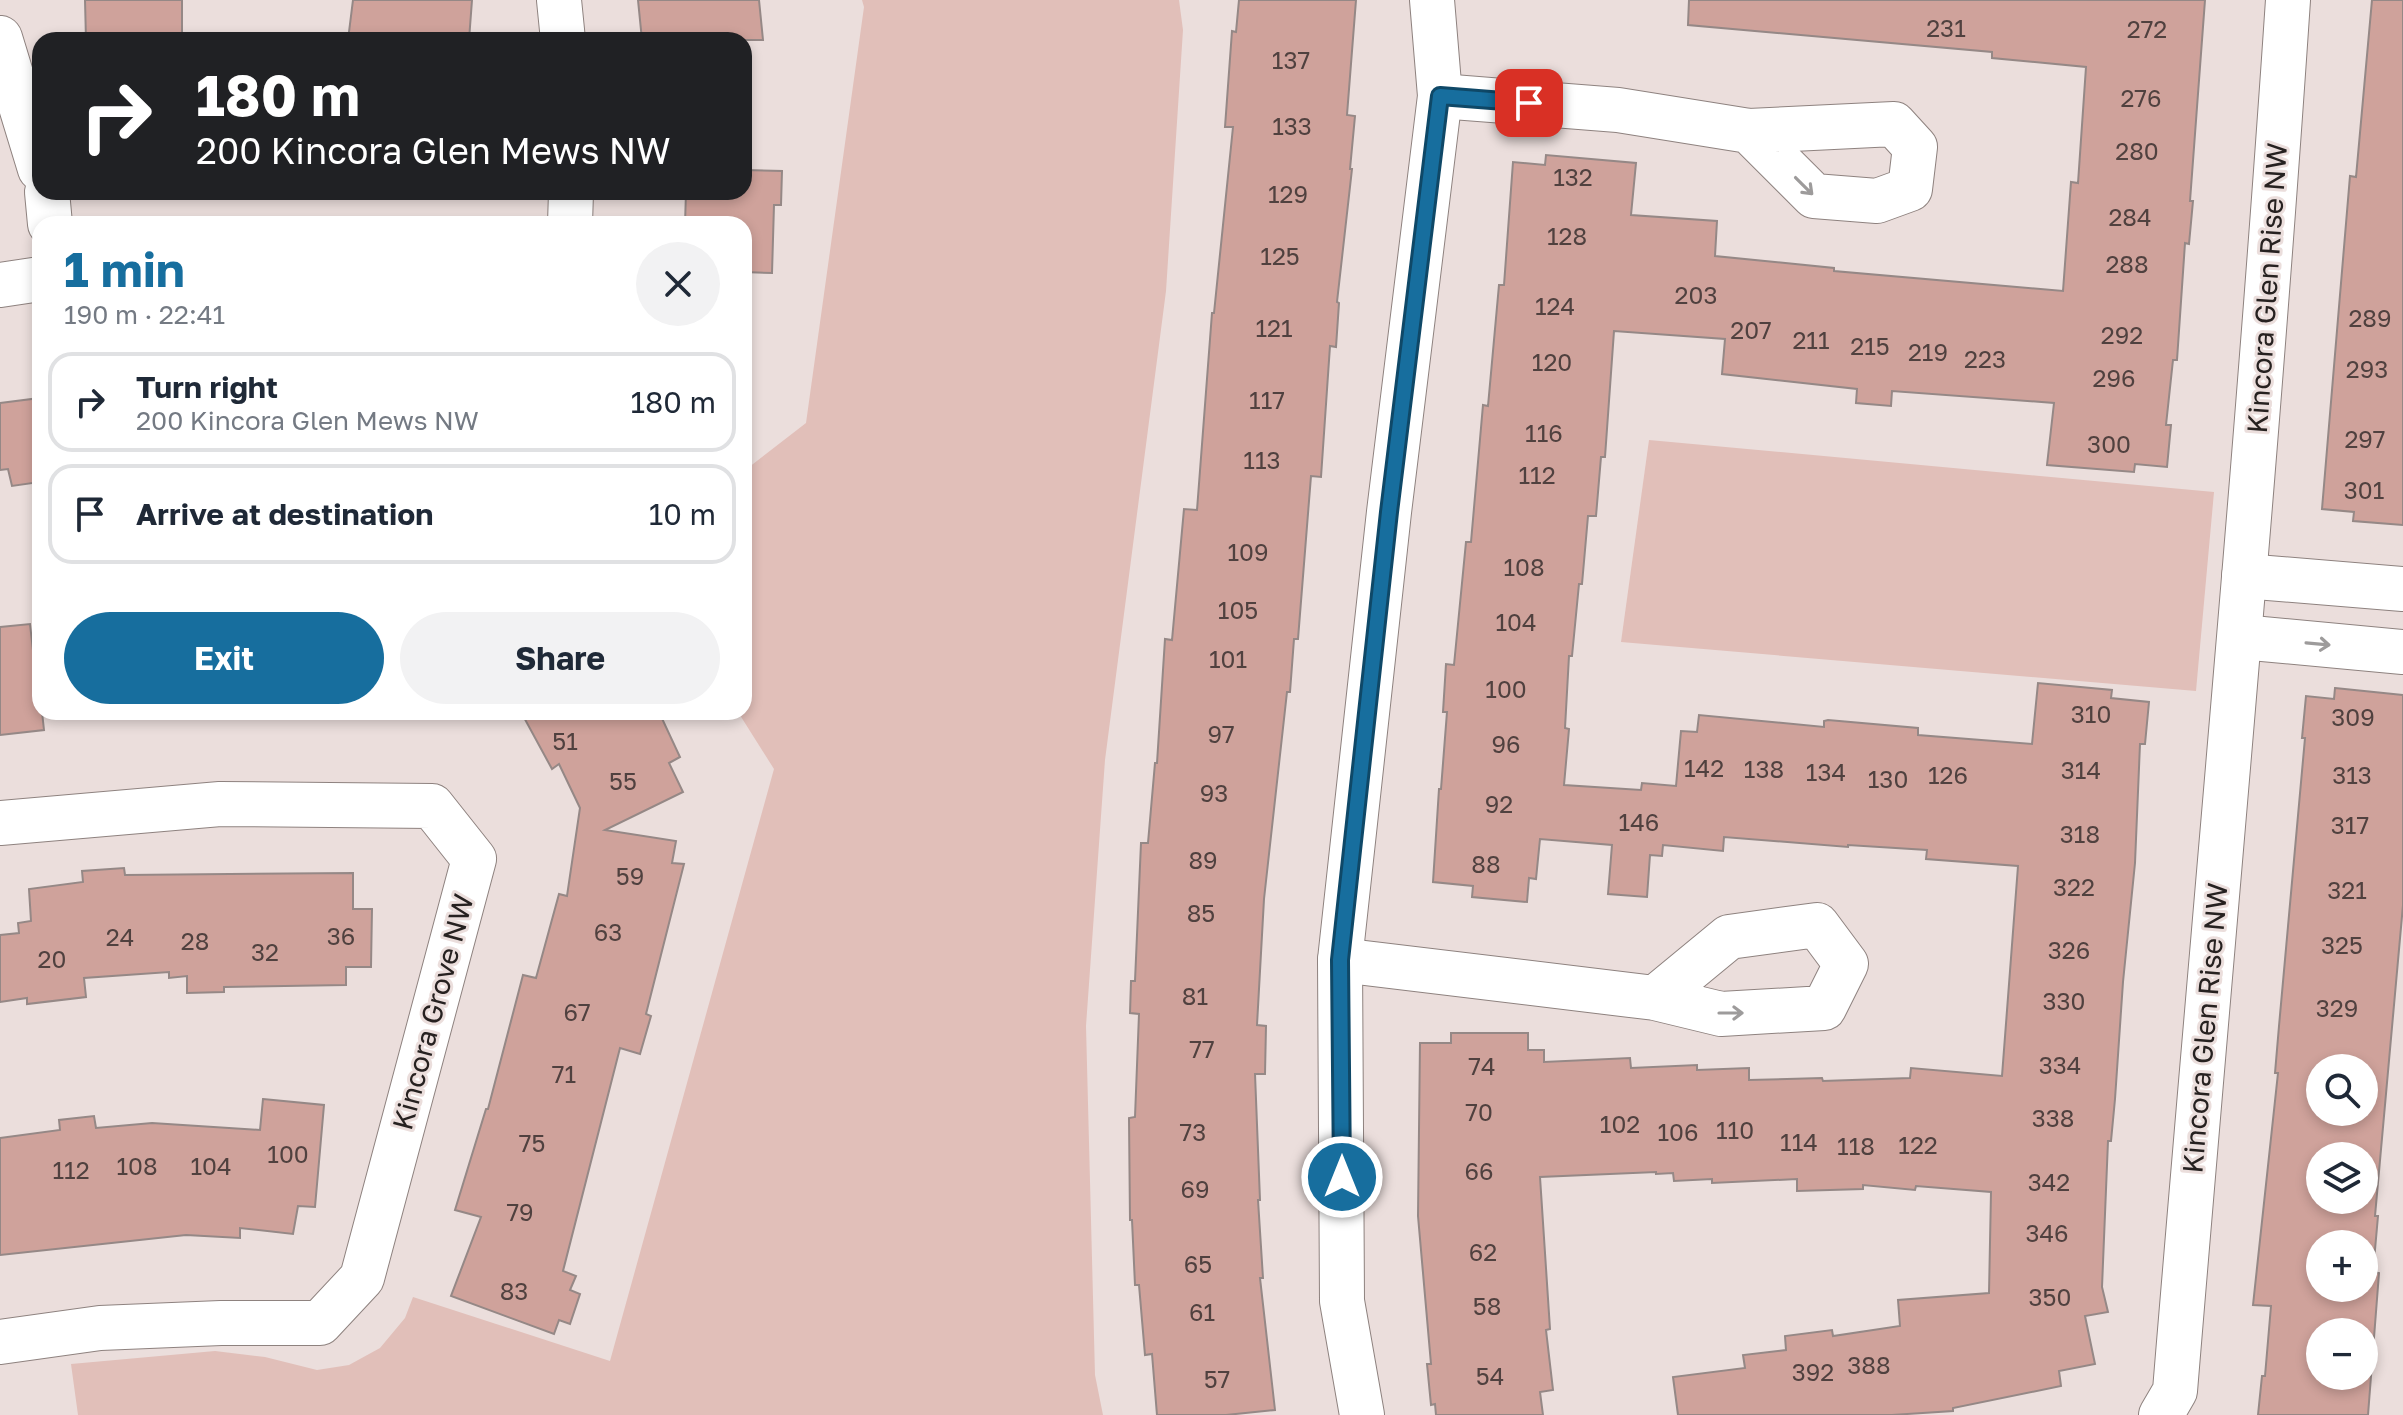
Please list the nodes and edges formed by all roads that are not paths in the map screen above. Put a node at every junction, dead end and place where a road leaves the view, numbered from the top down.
1 (559, 0) edge
2 (1432, 0) edge
3 (2288, 0) edge
4 (562, 32) edge
5 (0, 38) edge
6 (1440, 96) junction
7 (1749, 131) dead end
8 (32, 143) edge
9 (32, 280) edge
10 (0, 285) edge
11 (2244, 576) junction
12 (2403, 589) edge
13 (2241, 637) junction
14 (2403, 652) edge
15 (0, 823) edge
16 (1340, 960) junction
17 (1655, 998) dead end
18 (0, 1342) edge
19 (1362, 1415) edge
20 (2161, 1415) edge

1 - 4 street
2 - 6 street
3 - 11 street, Kincora Glen Rise NW
5 - 8 street
6 - 7 street
6 - 16 street
9 - 10 street
11 - 12 street
11 - 13 street, Kincora Glen Rise NW
13 -> 14 street
13 - 20 street, Kincora Glen Rise NW
15 - 18 street, Kincora Grove NW
16 - 17 street
16 - 19 street

